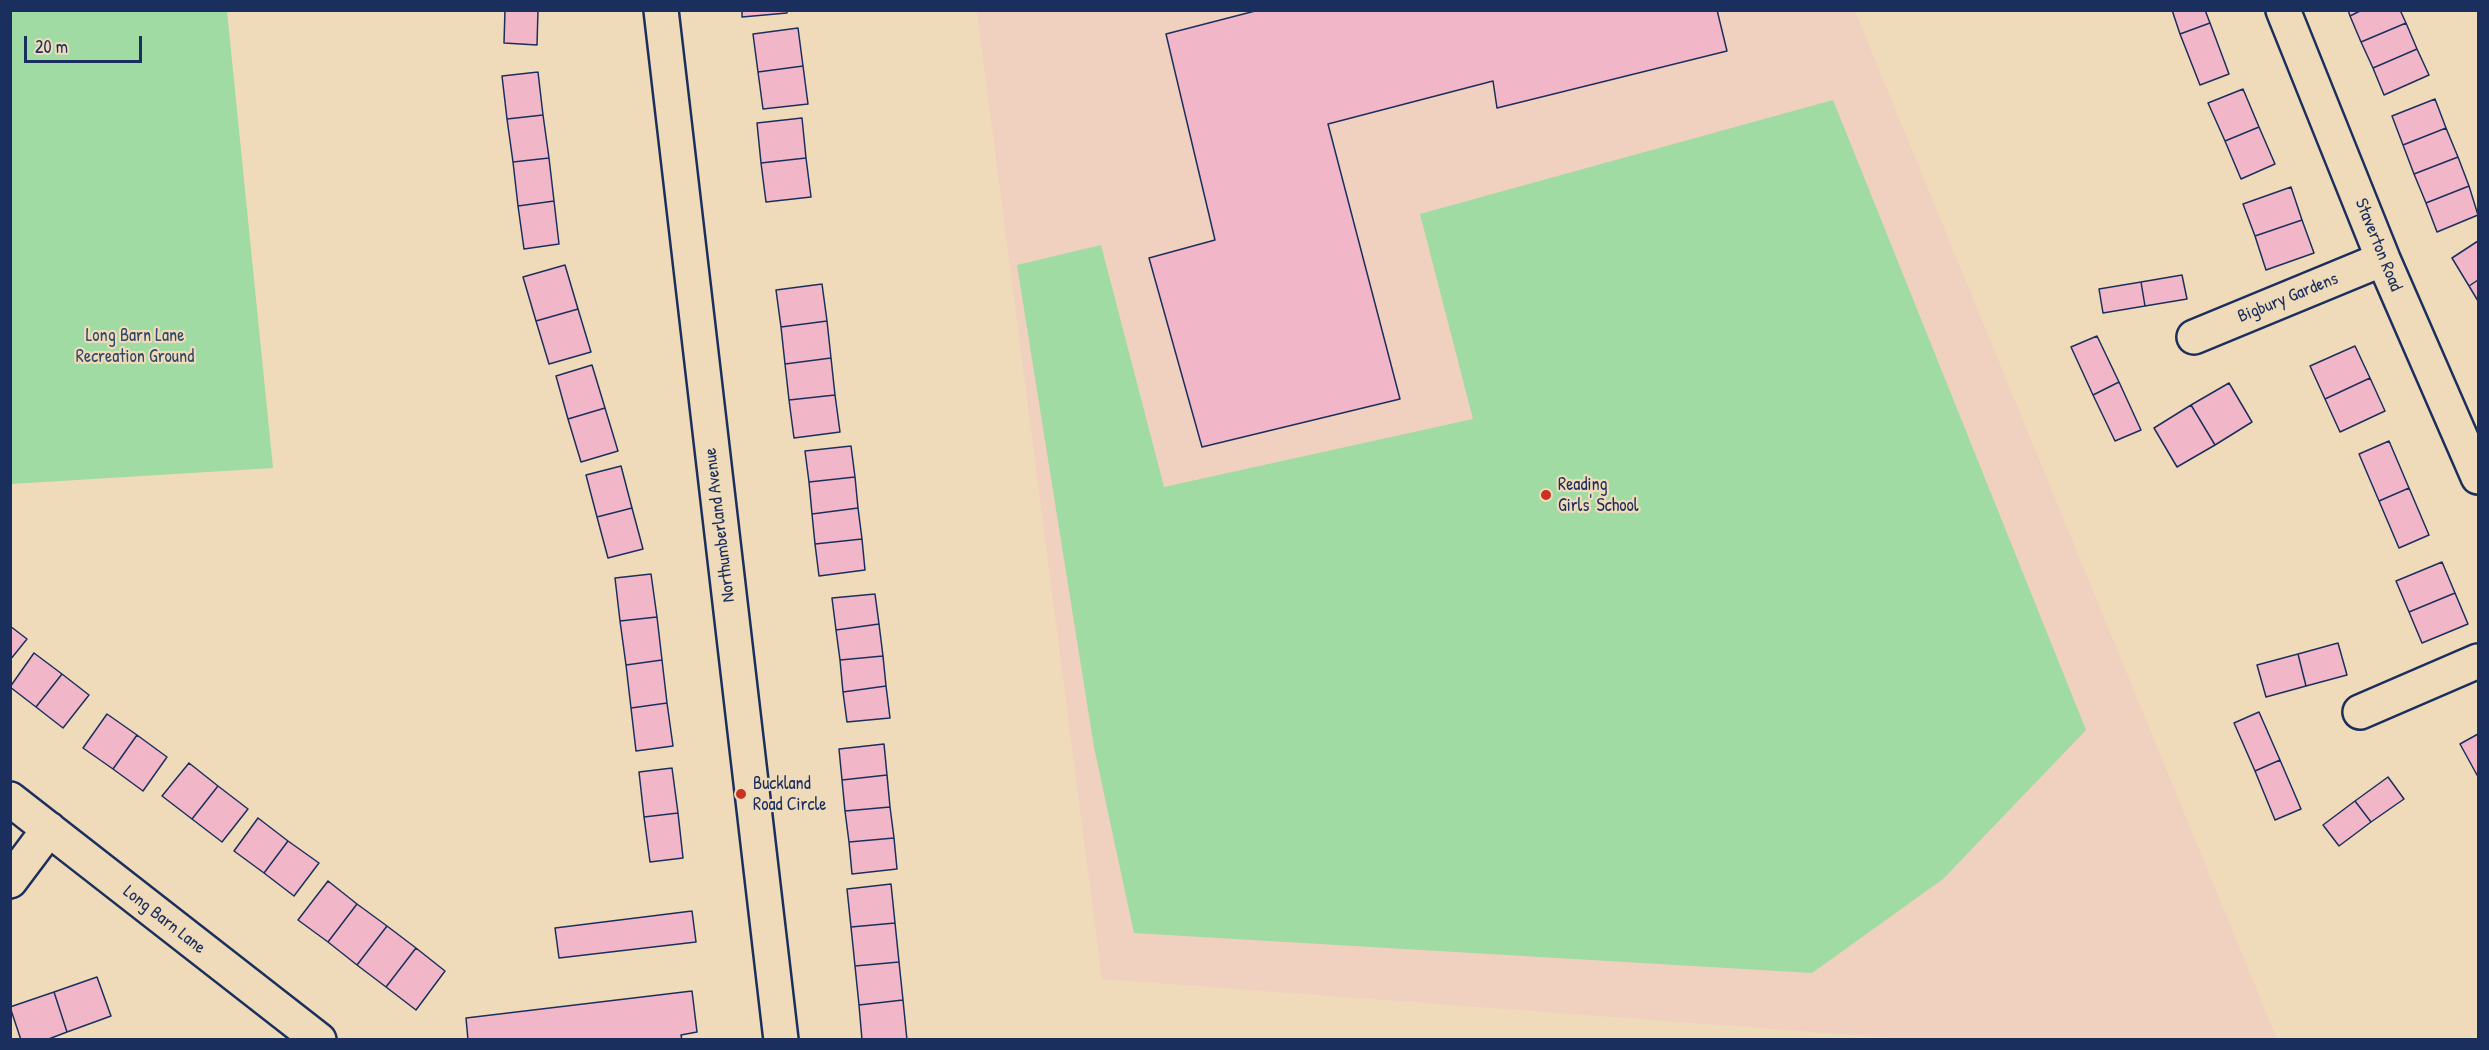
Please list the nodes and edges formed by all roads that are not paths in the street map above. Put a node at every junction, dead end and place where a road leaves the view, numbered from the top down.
1 (660, 10) edge
2 (2283, 10) edge
3 (2383, 259) junction
4 (2194, 337) dead end
5 (2478, 477) edge
6 (2478, 661) edge
7 (2360, 712) dead end
8 (10, 799) edge
9 (48, 829) junction
10 (10, 881) edge
11 (319, 1040) edge
12 (781, 1040) edge

1 - 12 street, Northumberland Avenue
2 - 3 street, Staverton Road
3 - 4 street, Bigbury Gardens
3 - 5 street, Staverton Road
6 - 7 street
8 - 9 street, Long Barn Lane
9 - 10 street
9 - 11 street, Long Barn Lane

